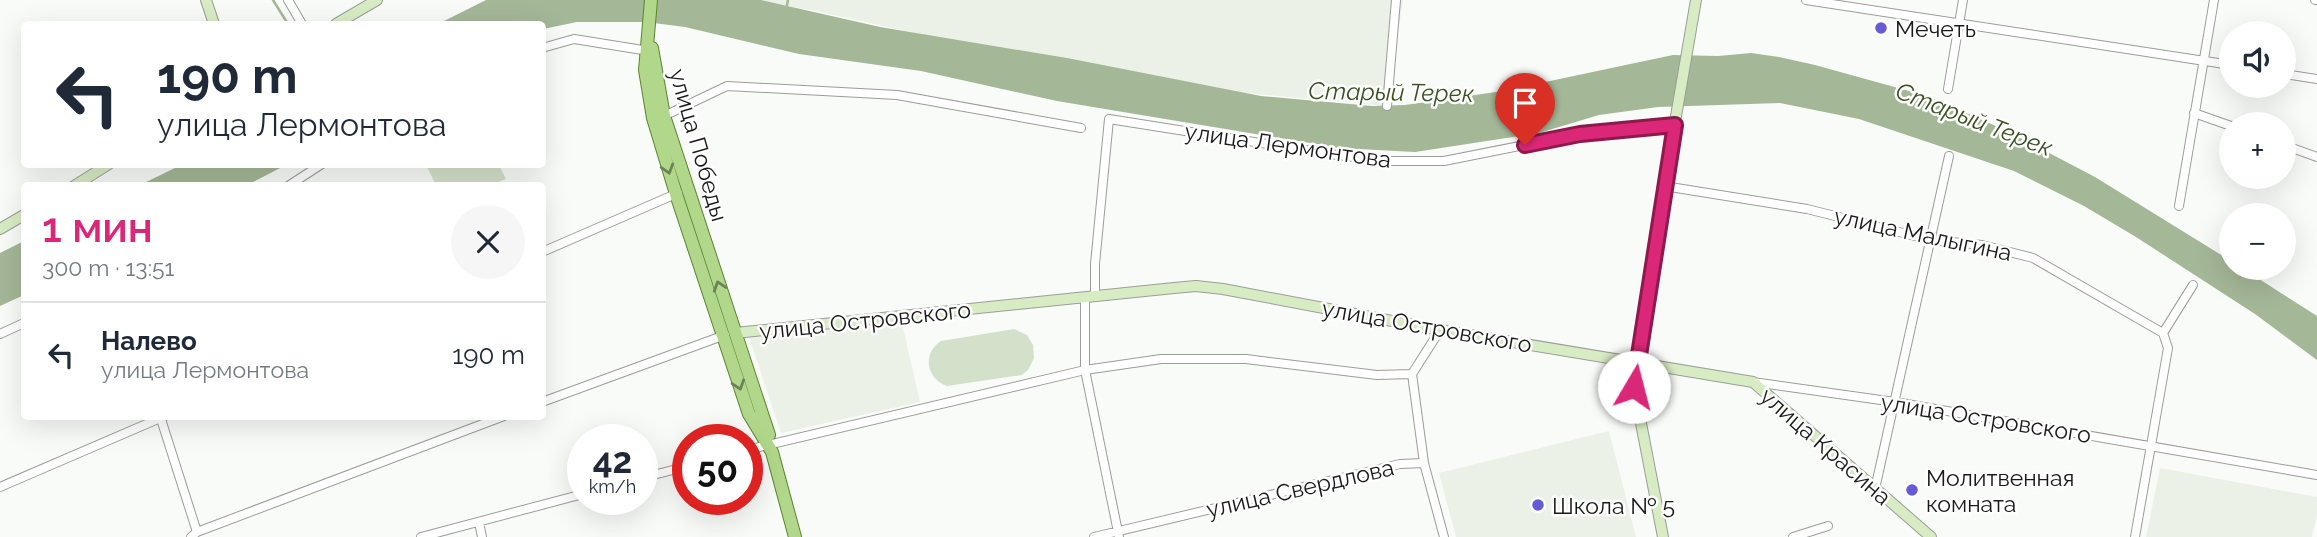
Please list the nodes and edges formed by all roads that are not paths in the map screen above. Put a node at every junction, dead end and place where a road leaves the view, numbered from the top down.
1 (206, 0) edge
2 (288, 0) edge
3 (377, 0) edge
4 (652, 0) edge
5 (1396, 0) edge
6 (1696, 0) edge
7 (1806, 0) edge
8 (1963, 0) edge
9 (2214, 0) edge
10 (213, 21) edge
11 (300, 21) edge
12 (341, 21) edge
13 (1959, 24) junction
14 (546, 47) edge
15 (650, 51) junction
16 (2203, 61) junction
17 (2219, 63) edge
18 (2296, 76) edge
19 (2317, 79) edge
20 (1948, 89) dead end
21 (1387, 106) dead end
22 (2194, 113) junction
23 (664, 116) junction
24 (1676, 119) junction
25 (2219, 122) edge
26 (1081, 128) dead end
27 (2296, 149) edge
28 (1949, 156) dead end
29 (2317, 157) edge
30 (103, 168) edge
31 (316, 168) edge
32 (80, 182) edge
33 (294, 182) edge
34 (1664, 186) junction
35 (681, 192) junction
36 (2179, 206) dead end
37 (21, 217) edge
38 (0, 229) edge
39 (1931, 240) junction
40 (546, 250) edge
41 (2193, 285) dead end
42 (1090, 297) junction
43 (21, 324) edge
44 (1440, 330) junction
45 (2163, 333) junction
46 (0, 334) edge
47 (729, 334) junction
48 (1637, 363) junction
49 (1085, 370) junction
50 (1412, 374) junction
51 (1753, 382) junction
52 (546, 401) edge
53 (1895, 402) junction
54 (155, 420) edge
55 (163, 420) edge
56 (493, 420) edge
57 (770, 444) junction
58 (2150, 445) junction
59 (763, 446) edge
60 (1424, 463) junction
61 (2317, 475) edge
62 (0, 487) edge
63 (1875, 489) junction
64 (567, 498) edge
65 (479, 522) junction
66 (1828, 526) dead end
67 (194, 534) edge
68 (1118, 534) edge
69 (421, 537) edge
70 (482, 537) edge
71 (796, 537) edge
72 (1094, 537) edge
73 (1444, 537) edge
74 (1663, 537) edge
75 (1793, 537) edge
76 (1931, 537) edge
77 (2135, 537) edge

1 - 10 street
2 - 11 street
3 - 12 street
4 - 15 main road, улица Победы
5 - 21 street
6 - 24 street
7 - 13 street
8 - 13 street
9 - 16 street
13 - 16 street
13 - 20 street
14 - 15 street
15 - 23 main road, улица Победы
15 -> 35 main road, улица Победы
16 - 17 street
16 - 22 street
18 - 19 street
22 - 25 street
22 - 36 street
23 - 26 street
23 - 35 main road, улица Победы
24 - 34 street
24 - 42 street, улица Лермонтова
27 - 29 street
28 - 39 street
30 - 32 street
31 - 33 street
34 - 39 street, улица Малыгина
34 - 48 street
35 - 40 street
35 - 47 main road, улица Победы
37 - 38 street
39 - 45 street, улица Малыгина
39 - 53 street
41 - 45 street
42 - 44 street, улица Островского
42 - 47 street, улица Островского
42 - 49 street
43 - 46 street
44 - 48 street, улица Островского
44 - 50 street
45 - 58 street
47 - 52 street, улица Островского
47 - 57 main road, улица Победы
48 - 51 street, улица Островского
48 - 74 street
49 - 50 street
49 - 57 street
49 - 68 street
50 - 60 street
51 - 53 street, улица Островского
51 - 63 street, улица Красина
53 - 58 street, улица Островского
53 - 63 street
54 - 62 street
55 - 67 street
56 - 67 street
57 - 59 street
57 - 71 main road, улица Победы
58 - 61 street, улица Островского
58 - 77 street
60 - 68 street, улица Свердлова
60 - 73 street
63 - 76 street, улица Красина
64 - 65 street
65 - 69 street
65 - 70 street
66 - 75 street
68 - 72 street, улица Свердлова

